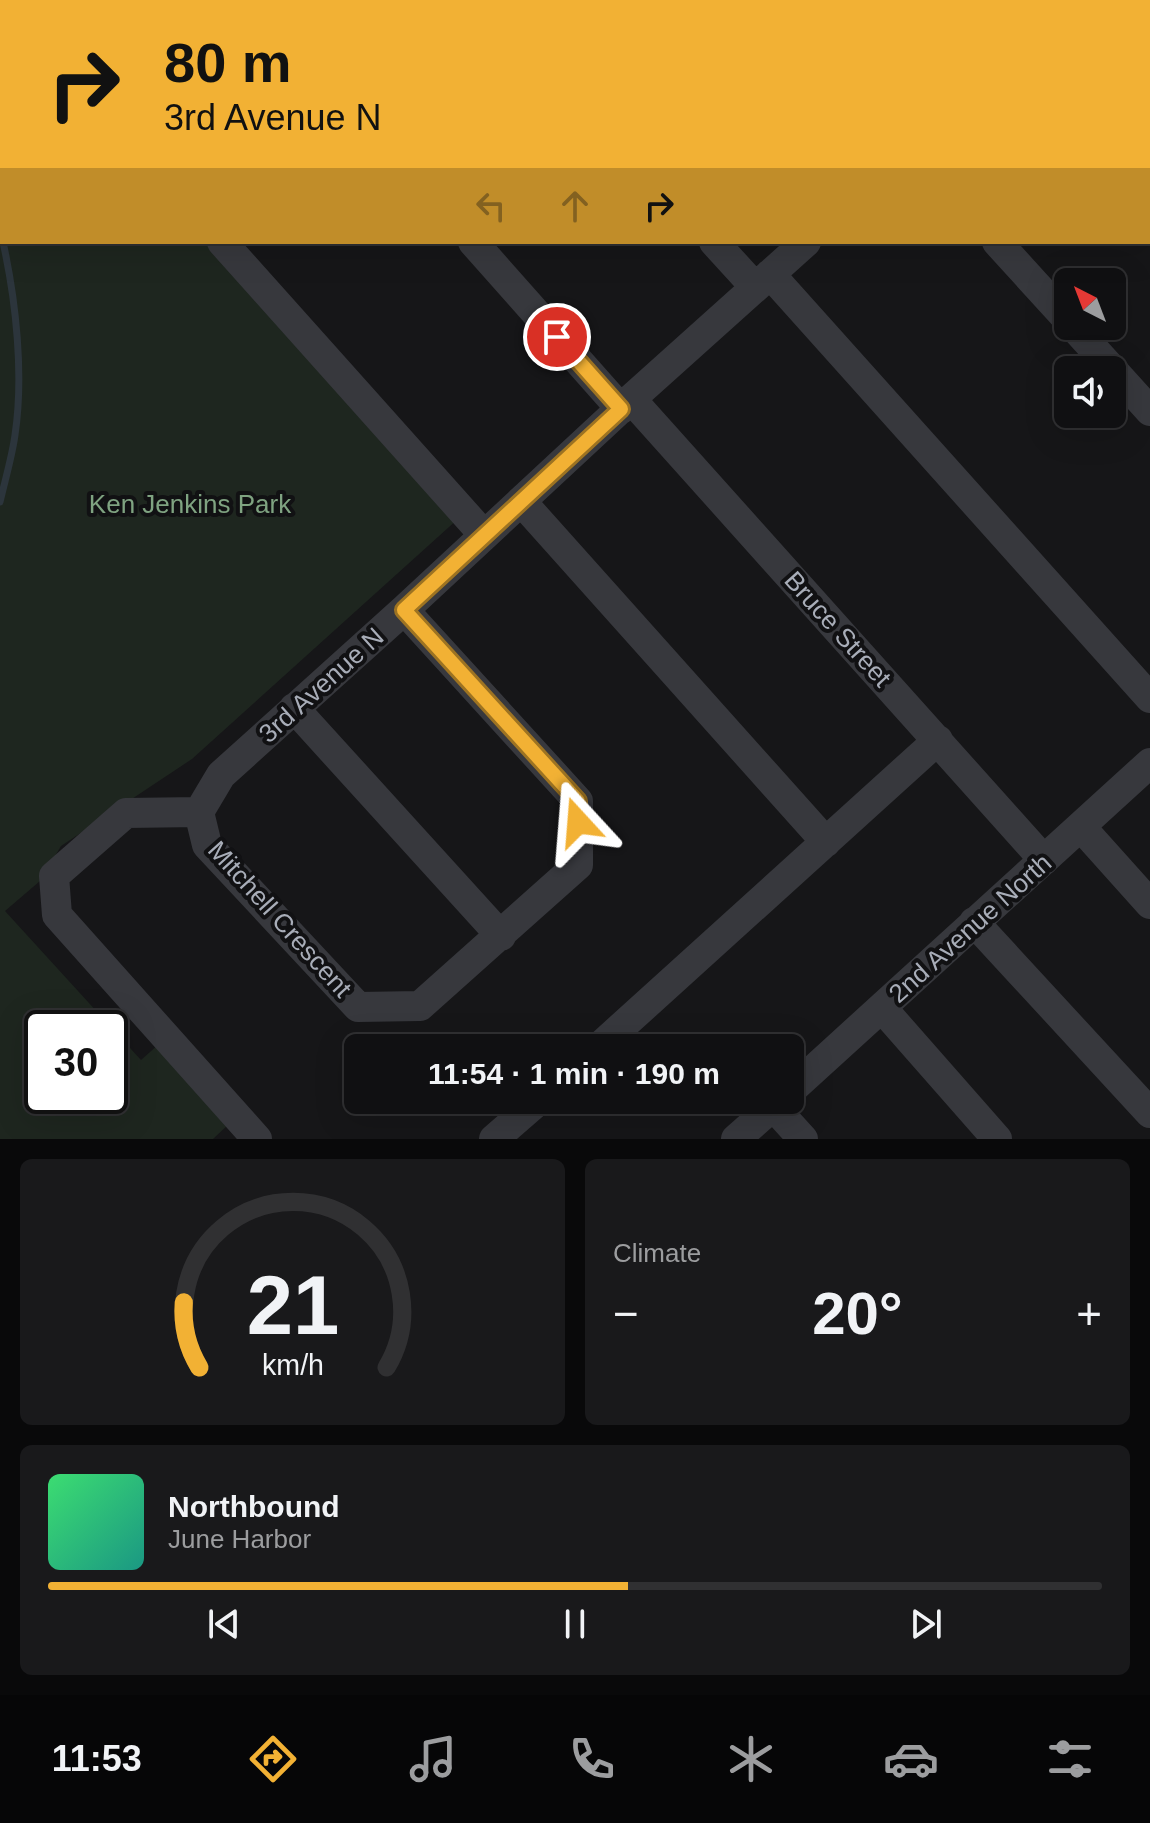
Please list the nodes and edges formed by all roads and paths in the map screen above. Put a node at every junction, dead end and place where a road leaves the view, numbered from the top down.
1 (224, 244) edge
2 (475, 244) edge
3 (717, 244) edge
4 (804, 244) edge
5 (999, 244) edge
6 (762, 280) junction
7 (1054, 305) edge
8 (1086, 340) edge
9 (626, 404) junction
10 (1150, 411) edge
11 (521, 501) junction
12 (484, 535) junction
13 (404, 610) junction
14 (1150, 698) edge
15 (294, 708) junction
16 (938, 740) junction
17 (1150, 763) edge
18 (199, 812) junction
19 (1081, 827) junction
20 (826, 842) junction
21 (1044, 860) junction
22 (1150, 904) edge
23 (974, 922) junction
24 (501, 936) junction
25 (882, 1008) junction
26 (613, 1034) edge
27 (804, 1078) edge
28 (1150, 1113) edge
29 (523, 1114) edge
30 (764, 1114) edge
31 (789, 1114) edge
32 (257, 1139) edge
33 (494, 1139) edge
34 (736, 1139) edge
35 (803, 1139) edge
36 (997, 1139) edge

1 - 12 street
2 - 9 street, Bruce Street
3 - 6 street
4 - 6 street, 3rd Avenue N
5 - 7 street
6 - 9 street, 3rd Avenue N
6 - 14 street
8 - 10 street
9 - 11 street, 3rd Avenue N
9 - 16 street, Bruce Street
11 - 12 street, 3rd Avenue N
11 - 20 street
12 - 13 street, 3rd Avenue N
13 - 15 street, 3rd Avenue N
13 - 24 street, Mitchell Crescent
15 - 18 street, 3rd Avenue N
15 - 24 street
16 - 20 street
16 - 21 street, Bruce Street
17 - 19 street, 2nd Avenue North
18 - 24 street, Mitchell Crescent
18 - 32 street
19 - 21 street, 2nd Avenue North
19 - 22 street
20 - 26 street
21 - 23 street, 2nd Avenue North
23 - 25 street, 2nd Avenue North
23 - 28 street
25 - 27 street, 2nd Avenue North
25 - 36 street
29 - 33 street
30 - 34 street, 2nd Avenue North
31 - 35 street

